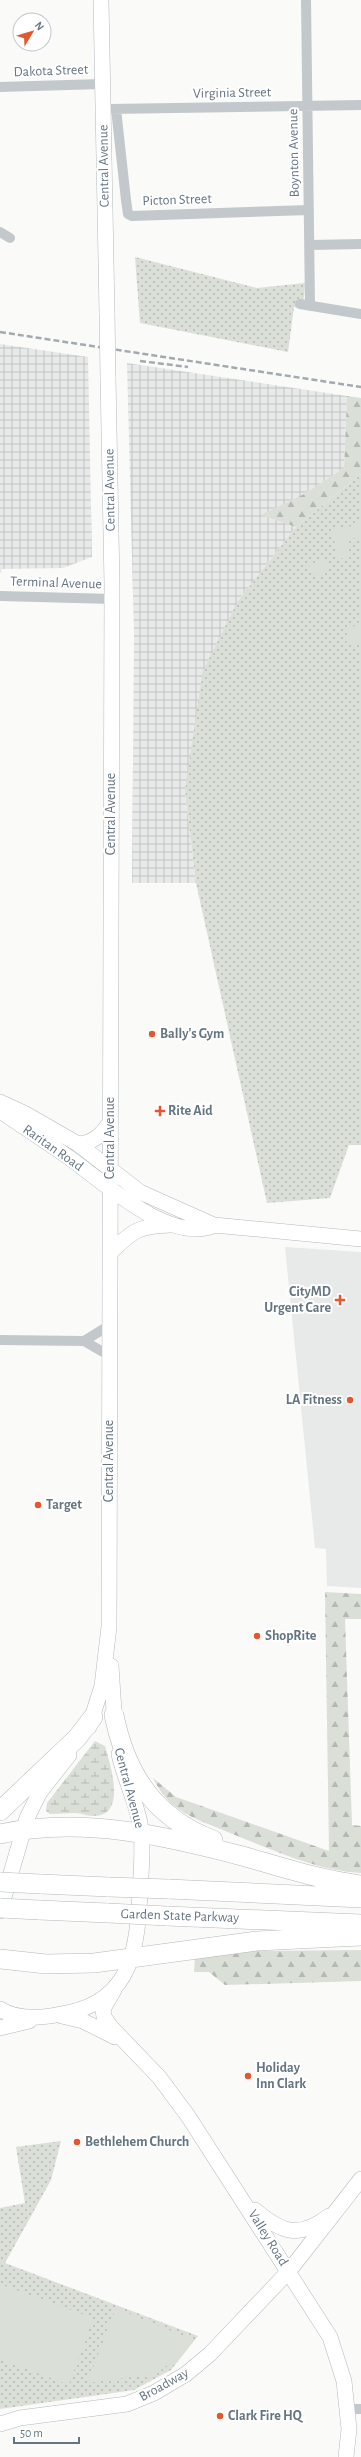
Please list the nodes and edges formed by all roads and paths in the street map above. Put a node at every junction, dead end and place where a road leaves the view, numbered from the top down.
1 (101, 0) edge
2 (306, 0) edge
3 (102, 84) junction
4 (0, 87) edge
5 (361, 105) edge
6 (308, 106) junction
7 (110, 109) junction
8 (309, 210) junction
9 (0, 232) edge
10 (10, 238) dead end
11 (361, 244) edge
12 (310, 245) junction
13 (361, 314) edge
14 (0, 596) edge
15 (112, 599) junction
16 (0, 1102) edge
17 (0, 1111) edge
18 (110, 1122) junction
19 (78, 1144) junction
20 (110, 1170) junction
21 (110, 1189) junction
22 (177, 1224) junction
23 (214, 1225) junction
24 (361, 1239) edge
25 (111, 1252) junction
26 (110, 1325) junction
27 (0, 1340) edge
28 (84, 1341) junction
29 (110, 1356) junction
30 (109, 1627) junction
31 (114, 1716) junction
32 (93, 1717) junction
33 (0, 1811) edge
34 (23, 1830) junction
35 (141, 1833) junction
36 (0, 1834) edge
37 (244, 1857) junction
38 (0, 1882) edge
39 (361, 1885) edge
40 (361, 1898) edge
41 (0, 1909) edge
42 (361, 1924) edge
43 (361, 1936) edge
44 (0, 1959) edge
45 (131, 1960) junction
46 (114, 1990) junction
47 (0, 2010) edge
48 (51, 2016) junction
49 (0, 2028) edge
50 (128, 2046) junction
51 (361, 2179) edge
52 (241, 2196) junction
53 (342, 2205) junction
54 (289, 2271) junction
55 (355, 2409) edge
56 (0, 2424) edge
57 (346, 2457) edge

1 - 3 main road, Central Avenue
2 - 6 street, Boynton Avenue
3 - 4 street, Dakota Street
3 - 7 main road, Central Avenue
5 - 6 street, Virginia Street
6 - 7 street, Virginia Street
6 - 8 street, Boynton Avenue
7 - 8 street, Picton Street
7 - 15 main road, Central Avenue, bridge
8 - 12 street, Boynton Avenue
9 - 10 street
11 - 12 street
12 - 13 street, Boynton Avenue
14 - 15 street, Terminal Avenue
15 - 18 main road, Central Avenue
16 - 19 main road, Raritan Road
17 - 21 main road, Raritan Road
18 - 19 main road
18 - 20 main road, Central Avenue
19 - 20 main road, Raritan Road
20 - 21 main road, Central Avenue
20 - 23 main road, Raritan Road
21 - 22 main road, Raritan Road
21 - 25 main road, Central Avenue
22 - 23 main road, Raritan Road
22 - 25 main road
23 - 24 main road, Raritan Road
25 - 26 main road, Central Avenue
26 - 28 street
26 - 29 main road, Central Avenue
27 - 28 street
28 - 29 street
29 - 30 main road, Central Avenue
30 - 31 main road, Central Avenue
30 - 32 main road, Central Avenue
31 - 35 main road, Central Avenue
31 - 37 highway
32 - 33 highway
32 - 34 main road, Central Avenue
34 - 35 highway
34 - 36 highway
34 - 41 main road, Central Avenue
35 - 37 highway
35 - 45 main road, Central Avenue
37 - 39 highway
38 - 40 highway, Garden State Parkway, bridge
41 - 42 highway, Garden State Parkway, bridge
43 - 45 highway
44 - 45 highway
45 - 46 main road, Central Avenue
46 - 48 main road, Central Avenue
46 - 50 main road, Valley Road
47 - 48 main road, Central Avenue
48 - 49 main road
48 - 50 main road, Valley Road
50 - 52 main road, Valley Road
51 - 53 main road
52 - 53 main road
52 - 54 main road, Valley Road
53 - 54 main road, Broadway
54 - 55 main road, Valley Road
54 - 56 main road, Broadway
55 - 57 main road, Valley Road

